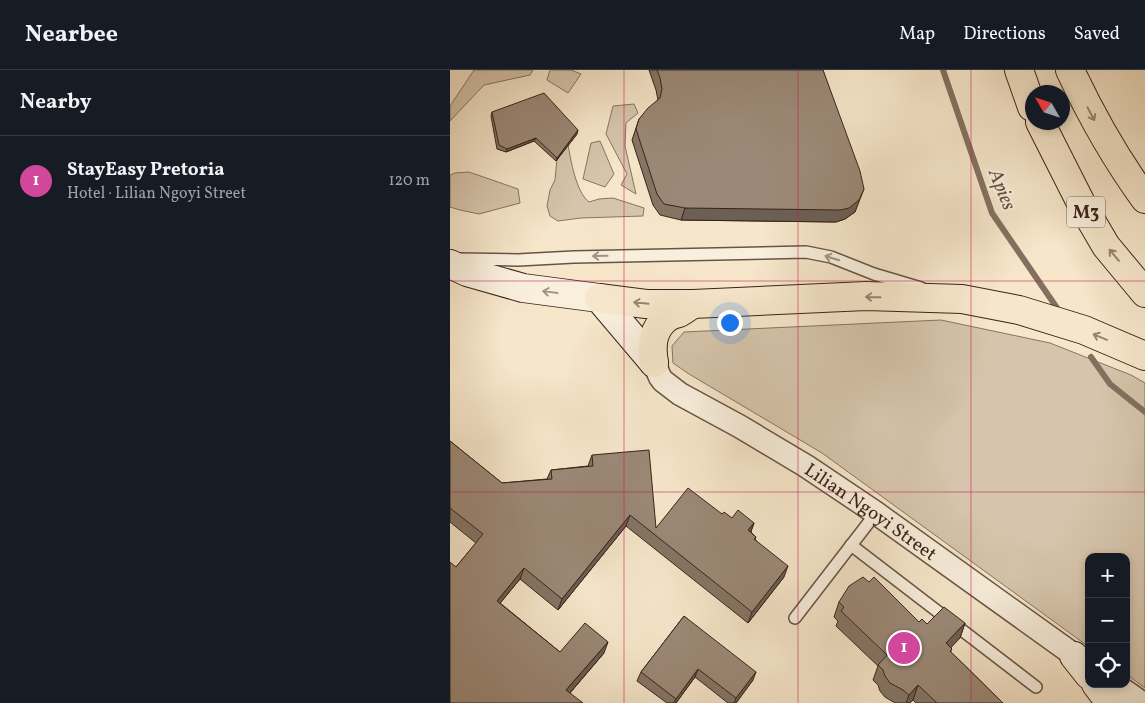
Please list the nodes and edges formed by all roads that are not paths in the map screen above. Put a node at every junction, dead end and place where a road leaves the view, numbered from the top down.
1 (1018, 70) edge
2 (1070, 70) edge
3 (1025, 88) edge
4 (1044, 130) edge
5 (1145, 199) edge
6 (450, 259) edge
7 (450, 264) edge
8 (1145, 293) edge
9 (599, 298) junction
10 (962, 299) junction
11 (692, 304) junction
12 (1145, 356) edge
13 (654, 363) junction
14 (876, 513) junction
15 (851, 545) junction
16 (795, 618) dead end
17 (1084, 665) edge
18 (1036, 687) dead end
19 (1099, 688) edge
20 (1121, 688) edge
21 (1108, 703) edge
22 (1142, 703) edge

1 - 3 main road
2 -> 5 main road
8 -> 4 main road, M3
10 -> 6 lane
9 -> 7 street
11 -> 9 main road
9 - 13 street
10 -> 11 main road
12 -> 10 main road
11 - 13 main road
13 - 14 street, Lilian Ngoyi Street
14 - 15 lane
14 - 17 street, Lilian Ngoyi Street
15 - 16 lane
15 - 18 lane
19 - 21 street
20 - 22 street

